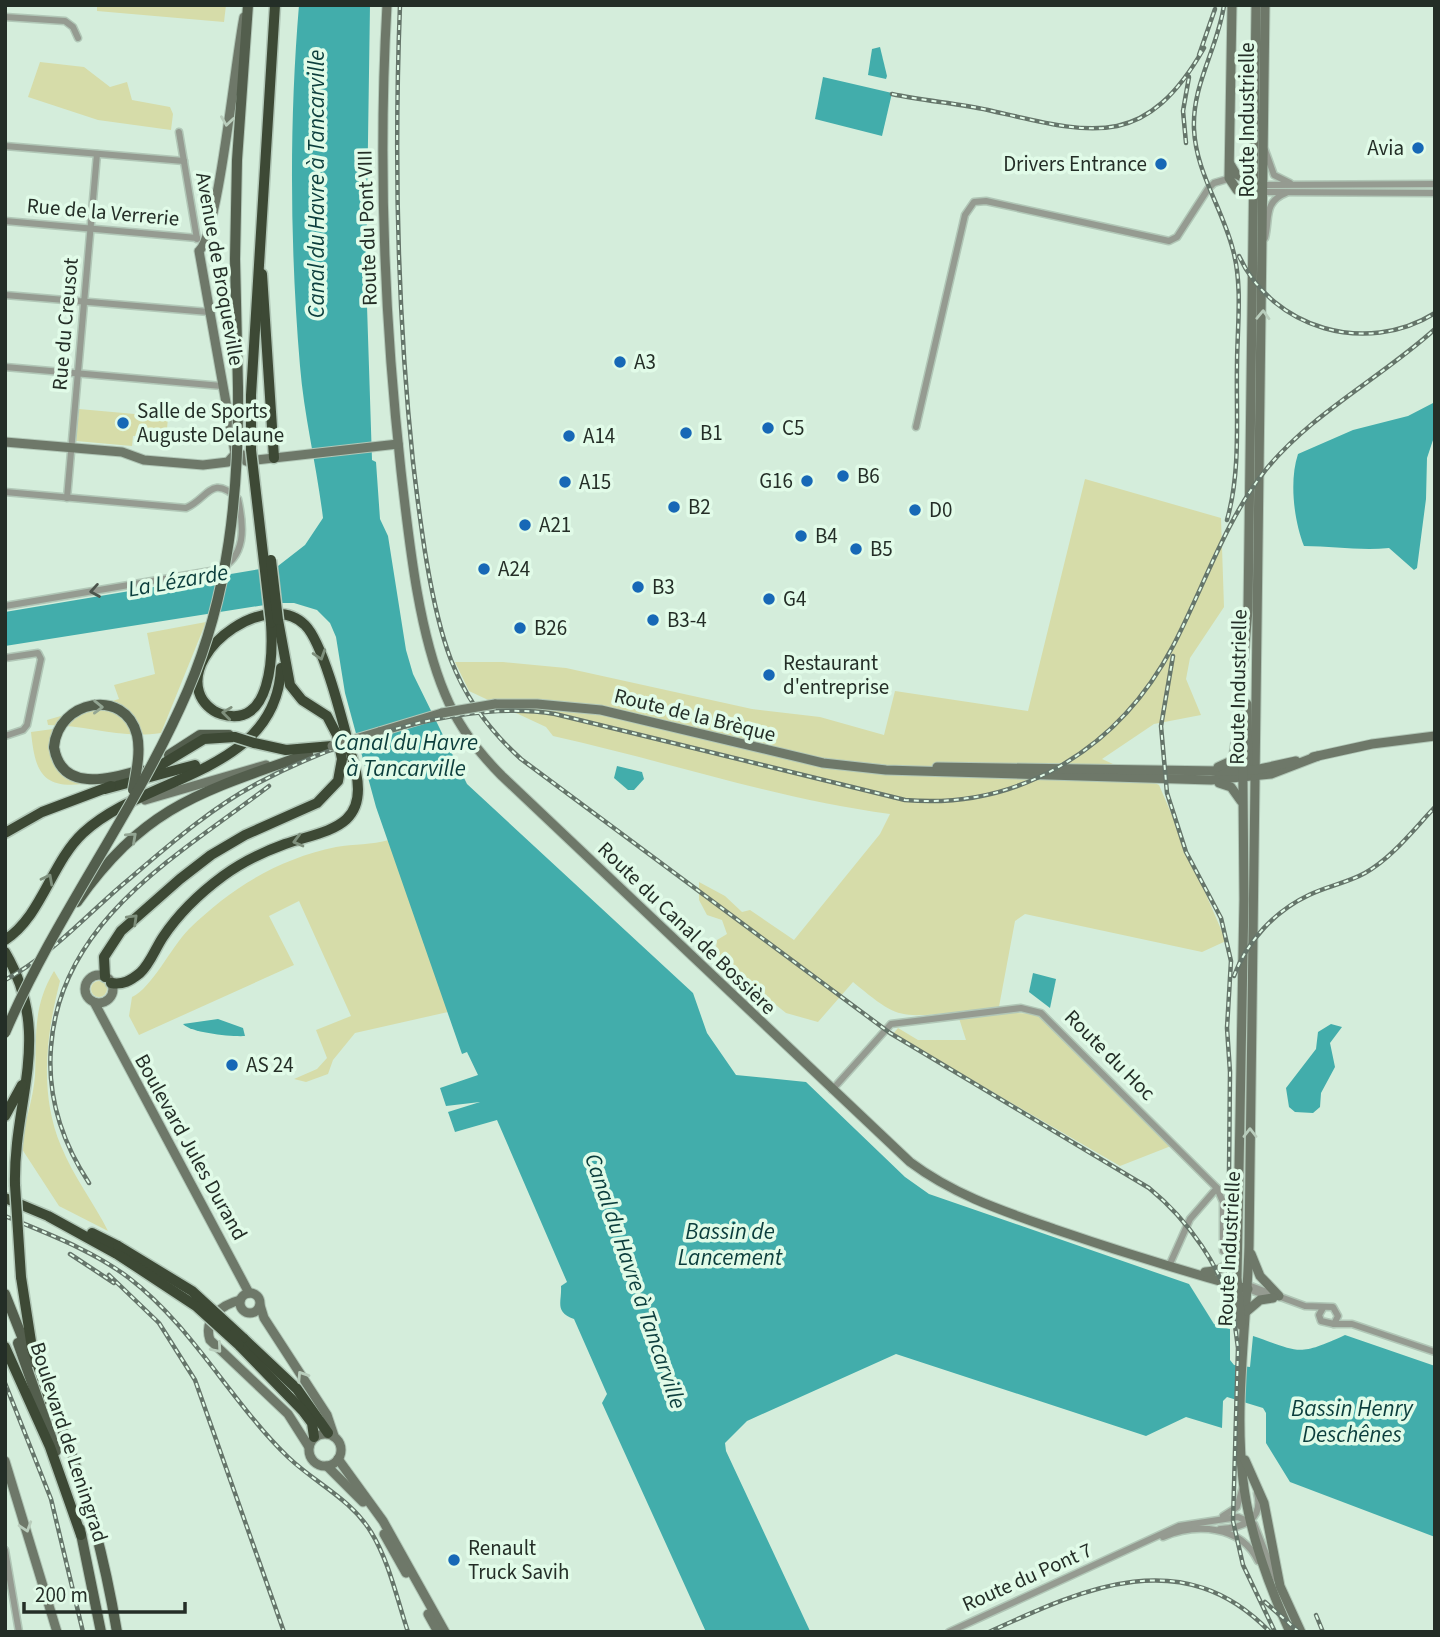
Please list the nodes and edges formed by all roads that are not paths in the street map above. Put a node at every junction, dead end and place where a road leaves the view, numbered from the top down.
1 (247, 5) edge
2 (278, 5) edge
3 (387, 5) edge
4 (1232, 5) edge
5 (1256, 5) edge
6 (1265, 5) edge
7 (5, 17) edge
8 (78, 38) dead end
9 (179, 132) dead end
10 (5, 146) edge
11 (1265, 149) junction
12 (97, 154) junction
13 (1230, 159) junction
14 (184, 161) junction
15 (1229, 178) junction
16 (1435, 184) edge
17 (1257, 187) junction
18 (1293, 189) junction
19 (1237, 190) junction
20 (1435, 193) edge
21 (5, 221) edge
22 (90, 229) junction
23 (1254, 231) junction
24 (197, 238) junction
25 (1265, 238) junction
26 (199, 251) junction
27 (262, 274) junction
28 (5, 295) edge
29 (84, 302) junction
30 (209, 312) junction
31 (5, 367) edge
32 (78, 373) junction
33 (222, 386) junction
34 (916, 427) dead end
35 (5, 442) edge
36 (71, 447) junction
37 (398, 447) junction
38 (236, 453) junction
39 (252, 453) junction
40 (274, 458) junction
41 (228, 461) junction
42 (5, 492) edge
43 (67, 498) junction
44 (5, 606) edge
45 (274, 622) junction
46 (5, 658) edge
47 (1244, 660) junction
48 (1256, 689) junction
49 (5, 736) edge
50 (232, 736) junction
51 (1435, 736) edge
52 (332, 746) junction
53 (308, 754) junction
54 (1318, 757) junction
55 (1288, 762) junction
56 (840, 765) junction
57 (1181, 770) junction
58 (1248, 774) junction
59 (1271, 774) junction
60 (1211, 780) junction
61 (105, 789) junction
62 (132, 797) junction
63 (1241, 802) junction
64 (113, 811) junction
65 (5, 833) edge
66 (1253, 848) junction
67 (1252, 876) junction
68 (58, 928) junction
69 (8, 938) edge
70 (5, 952) edge
71 (108, 980) junction
72 (106, 1001) junction
73 (94, 1002) junction
74 (104, 1017) junction
75 (5, 1033) edge
76 (1241, 1047) junction
77 (30, 1061) junction
78 (832, 1090) junction
79 (5, 1116) edge
80 (10, 1188) edge
81 (1217, 1188) junction
82 (5, 1198) edge
83 (1249, 1245) junction
84 (117, 1250) junction
85 (1223, 1251) dead end
86 (1171, 1266) junction
87 (1205, 1272) junction
88 (1243, 1285) junction
89 (249, 1293) junction
90 (5, 1294) edge
91 (1276, 1297) junction
92 (240, 1300) junction
93 (260, 1305) junction
94 (5, 1306) edge
95 (1323, 1308) junction
96 (1243, 1311) junction
97 (1338, 1312) junction
98 (1320, 1319) junction
99 (1334, 1324) junction
100 (1352, 1324) junction
101 (241, 1342) junction
102 (5, 1347) edge
103 (1435, 1352) edge
104 (52, 1407) junction
105 (331, 1435) junction
106 (312, 1442) junction
107 (1241, 1444) junction
108 (338, 1459) junction
109 (1241, 1460) junction
110 (5, 1461) edge
111 (327, 1466) junction
112 (1254, 1483) junction
113 (1215, 1518) junction
114 (1250, 1521) junction
115 (1208, 1529) junction
116 (81, 1535) junction
117 (5, 1550) edge
118 (1119, 1555) junction
119 (1280, 1586) junction
120 (1281, 1612) junction
121 (19, 1632) edge
122 (57, 1632) edge
123 (101, 1632) edge
124 (117, 1632) edge
125 (438, 1632) edge
126 (445, 1632) edge
127 (949, 1632) edge
128 (1290, 1632) edge
129 (1301, 1632) edge

1 -> 26 main road
1 - 62 main road, bridge
2 - 27 highway
2 - 39 highway
3 - 37 main road, Route du Pont VIII
4 - 13 main road
5 - 17 main road, Route Industrielle
6 - 11 main road, Route Industrielle
7 - 8 street
9 - 14 street, Avenue de Broqueville
10 - 12 street
11 - 17 main road, Route Industrielle
11 - 18 street
12 - 14 street
12 - 22 street, Rue du Creusot
13 - 15 main road
13 - 17 main road
14 - 24 street, Avenue de Broqueville
15 - 17 street
15 - 19 main road
15 - 34 street
16 - 18 street
17 - 18 street
17 - 19 main road
17 - 23 main road, Route Industrielle
17 - 25 main road, Route Industrielle
18 - 20 street
18 - 25 street
19 - 23 main road
21 - 22 street, Rue de la Verrerie
22 - 24 street, Rue de la Verrerie
22 - 29 street, Rue du Creusot
23 - 47 main road, Route Industrielle
24 - 26 street, Avenue de Broqueville
48 -> 25 main road, Route Industrielle
26 - 30 main road, Avenue de Broqueville
27 - 39 highway
27 - 40 highway
28 - 29 street
29 - 30 street
29 - 32 street, Rue du Creusot
30 - 33 main road, Avenue de Broqueville
31 - 32 street
32 - 33 street
32 - 36 street, Rue du Creusot
33 - 38 main road, Avenue de Broqueville
35 - 36 main road
36 - 41 main road
36 - 43 street, Rue du Creusot
37 - 40 main road
37 - 78 main road, Route du Canal de Bossière
38 - 39 main road
38 - 41 main road
39 - 40 main road
39 - 41 main road
39 - 45 highway, bridge
42 - 43 street
43 -> 44 street
45 - 61 highway
45 - 64 highway
71 -> 45 highway
45 -> 71 highway
46 - 49 street
47 - 57 main road
47 - 58 main road
48 - 55 main road
48 - 58 main road, Route Industrielle
50 - 52 highway, bridge
50 - 61 highway
50 -> 62 main road, bridge
51 - 54 main road
52 - 53 main road, Route de la Brèque
52 - 56 main road, Route de la Brèque, bridge
53 - 64 main road, Route de la Brèque
68 -> 53 main road, bridge
54 - 55 main road
54 - 59 main road
55 - 58 main road
56 - 57 main road
56 - 60 main road, Route de la Brèque
57 - 58 main road
58 - 59 main road
58 - 60 main road, Route de la Brèque
58 - 63 main road, Route Industrielle
58 - 66 main road, Route Industrielle
58 - 67 main road
59 - 66 main road
60 - 63 main road
61 - 65 highway
62 - 68 main road, bridge
63 - 76 main road, Route Industrielle
69 -> 64 highway
66 - 67 main road, Route Industrielle
83 -> 67 main road, Route Industrielle
68 - 75 main road, bridge
70 - 77 highway
71 - 72 main road
71 - 73 main road
72 - 73 main road
72 - 74 main road
73 - 74 main road, Boulevard Jules Durand
74 - 89 main road, Boulevard Jules Durand
76 - 87 main road
76 - 88 main road, Route Industrielle
77 - 79 highway
77 - 80 highway
78 - 81 street, Route du Hoc
78 - 86 main road, Route du Canal de Bossière
80 - 84 highway
80 - 104 highway, bridge
81 - 85 street
81 - 86 street
82 - 84 highway
83 - 88 main road, Route Industrielle
83 - 91 main road
84 - 101 highway, bridge
86 - 87 main road, Route du Canal de Bossière
86 - 88 main road, Route du Canal de Bossière
86 - 96 main road
87 - 88 main road, Route du Canal de Bossière
88 - 91 street, Route du Canal de Bossière
88 - 96 main road, Route Industrielle
89 - 92 main road
89 - 93 main road
90 - 104 main road, Boulevard de Leningrad
91 - 95 street, Route du Canal de Bossière
91 - 96 main road
91 - 98 street, Route du Canal de Bossière
92 - 93 main road
92 -> 106 main road
105 -> 93 main road
94 - 116 main road, Boulevard de Leningrad
95 - 97 street
95 - 98 street
96 - 107 main road, Route Industrielle
97 - 99 street
97 - 100 street
98 - 99 street
99 - 100 street
100 - 103 street
101 - 105 highway
101 - 106 highway
102 - 116 highway
104 - 124 main road, Boulevard de Leningrad
105 - 106 main road
105 - 108 main road
106 - 111 main road
107 - 109 main road, Route Industrielle
107 - 112 main road
108 - 111 main road
108 - 126 main road
109 - 113 street
109 - 114 main road, Route Industrielle
110 -> 122 main road
111 - 125 main road
112 - 114 street
112 - 119 main road
113 - 114 street
113 - 118 street
114 - 115 street
114 - 119 street
114 - 120 main road, Route Industrielle
115 - 118 street
115 - 120 street
116 - 123 main road, Boulevard de Leningrad
117 - 121 street
118 - 127 street, Route du Pont 7
119 - 129 main road
120 - 128 main road, Route Industrielle

